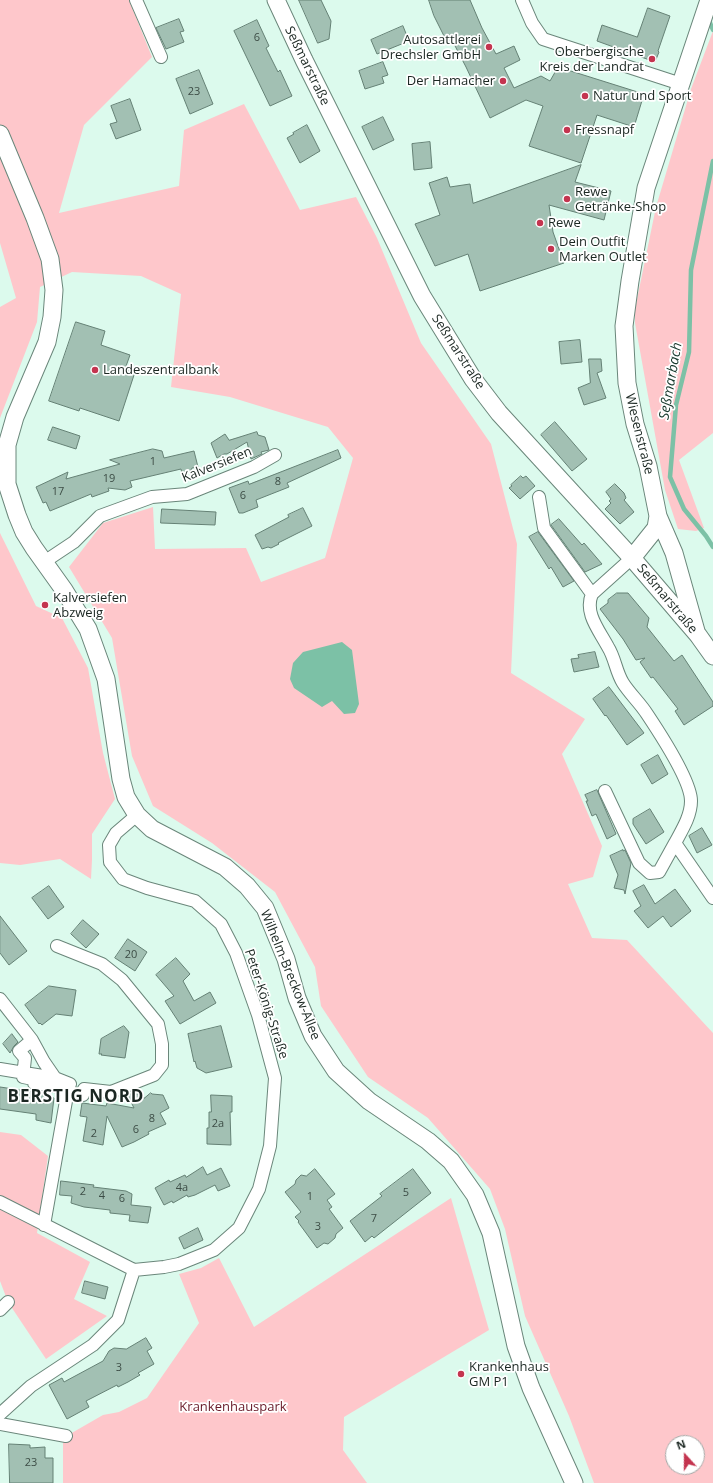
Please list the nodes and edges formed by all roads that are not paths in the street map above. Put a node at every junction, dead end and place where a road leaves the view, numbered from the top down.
1 (136, 0) edge
2 (276, 0) edge
3 (522, 0) edge
4 (706, 8) edge
5 (161, 57) dead end
6 (681, 84) junction
7 (0, 134) edge
8 (275, 455) dead end
9 (539, 496) dead end
10 (658, 516) junction
11 (632, 558) junction
12 (44, 562) junction
13 (592, 594) junction
14 (698, 635) junction
15 (713, 656) edge
16 (605, 791) dead end
17 (137, 815) junction
18 (675, 843) junction
19 (713, 898) edge
20 (57, 946) dead end
21 (0, 999) edge
22 (32, 1040) junction
23 (0, 1069) edge
24 (24, 1072) junction
25 (55, 1078) junction
26 (68, 1088) junction
27 (0, 1202) edge
28 (44, 1225) junction
29 (134, 1270) junction
30 (0, 1414) edge
31 (0, 1424) edge
32 (66, 1436) dead end
33 (574, 1483) edge

1 - 5 street
2 - 11 street, Seßmarstraße
3 - 6 street
4 - 6 street, Wiesenstraße
6 - 10 street, Wiesenstraße
7 - 12 street, Wilhelm-Breckow-Allee
8 - 12 street, Kalversiefen
9 - 13 street
10 - 11 street
10 - 14 street, Wiesenstraße
11 - 13 street
11 - 14 street, Seßmarstraße
12 - 17 street, Wilhelm-Breckow-Allee
13 - 18 street
14 - 15 street, Seßmarstraße
16 - 18 street
17 - 29 street, Peter-König-Straße
17 - 33 street, Wilhelm-Breckow-Allee
18 - 19 street
20 - 26 street
21 - 22 street
22 - 24 street
22 - 25 street
23 - 24 street
24 - 25 street
24 - 26 street
25 - 26 street
26 - 28 street
27 - 28 street
28 - 29 street
29 - 30 street
31 - 32 street

